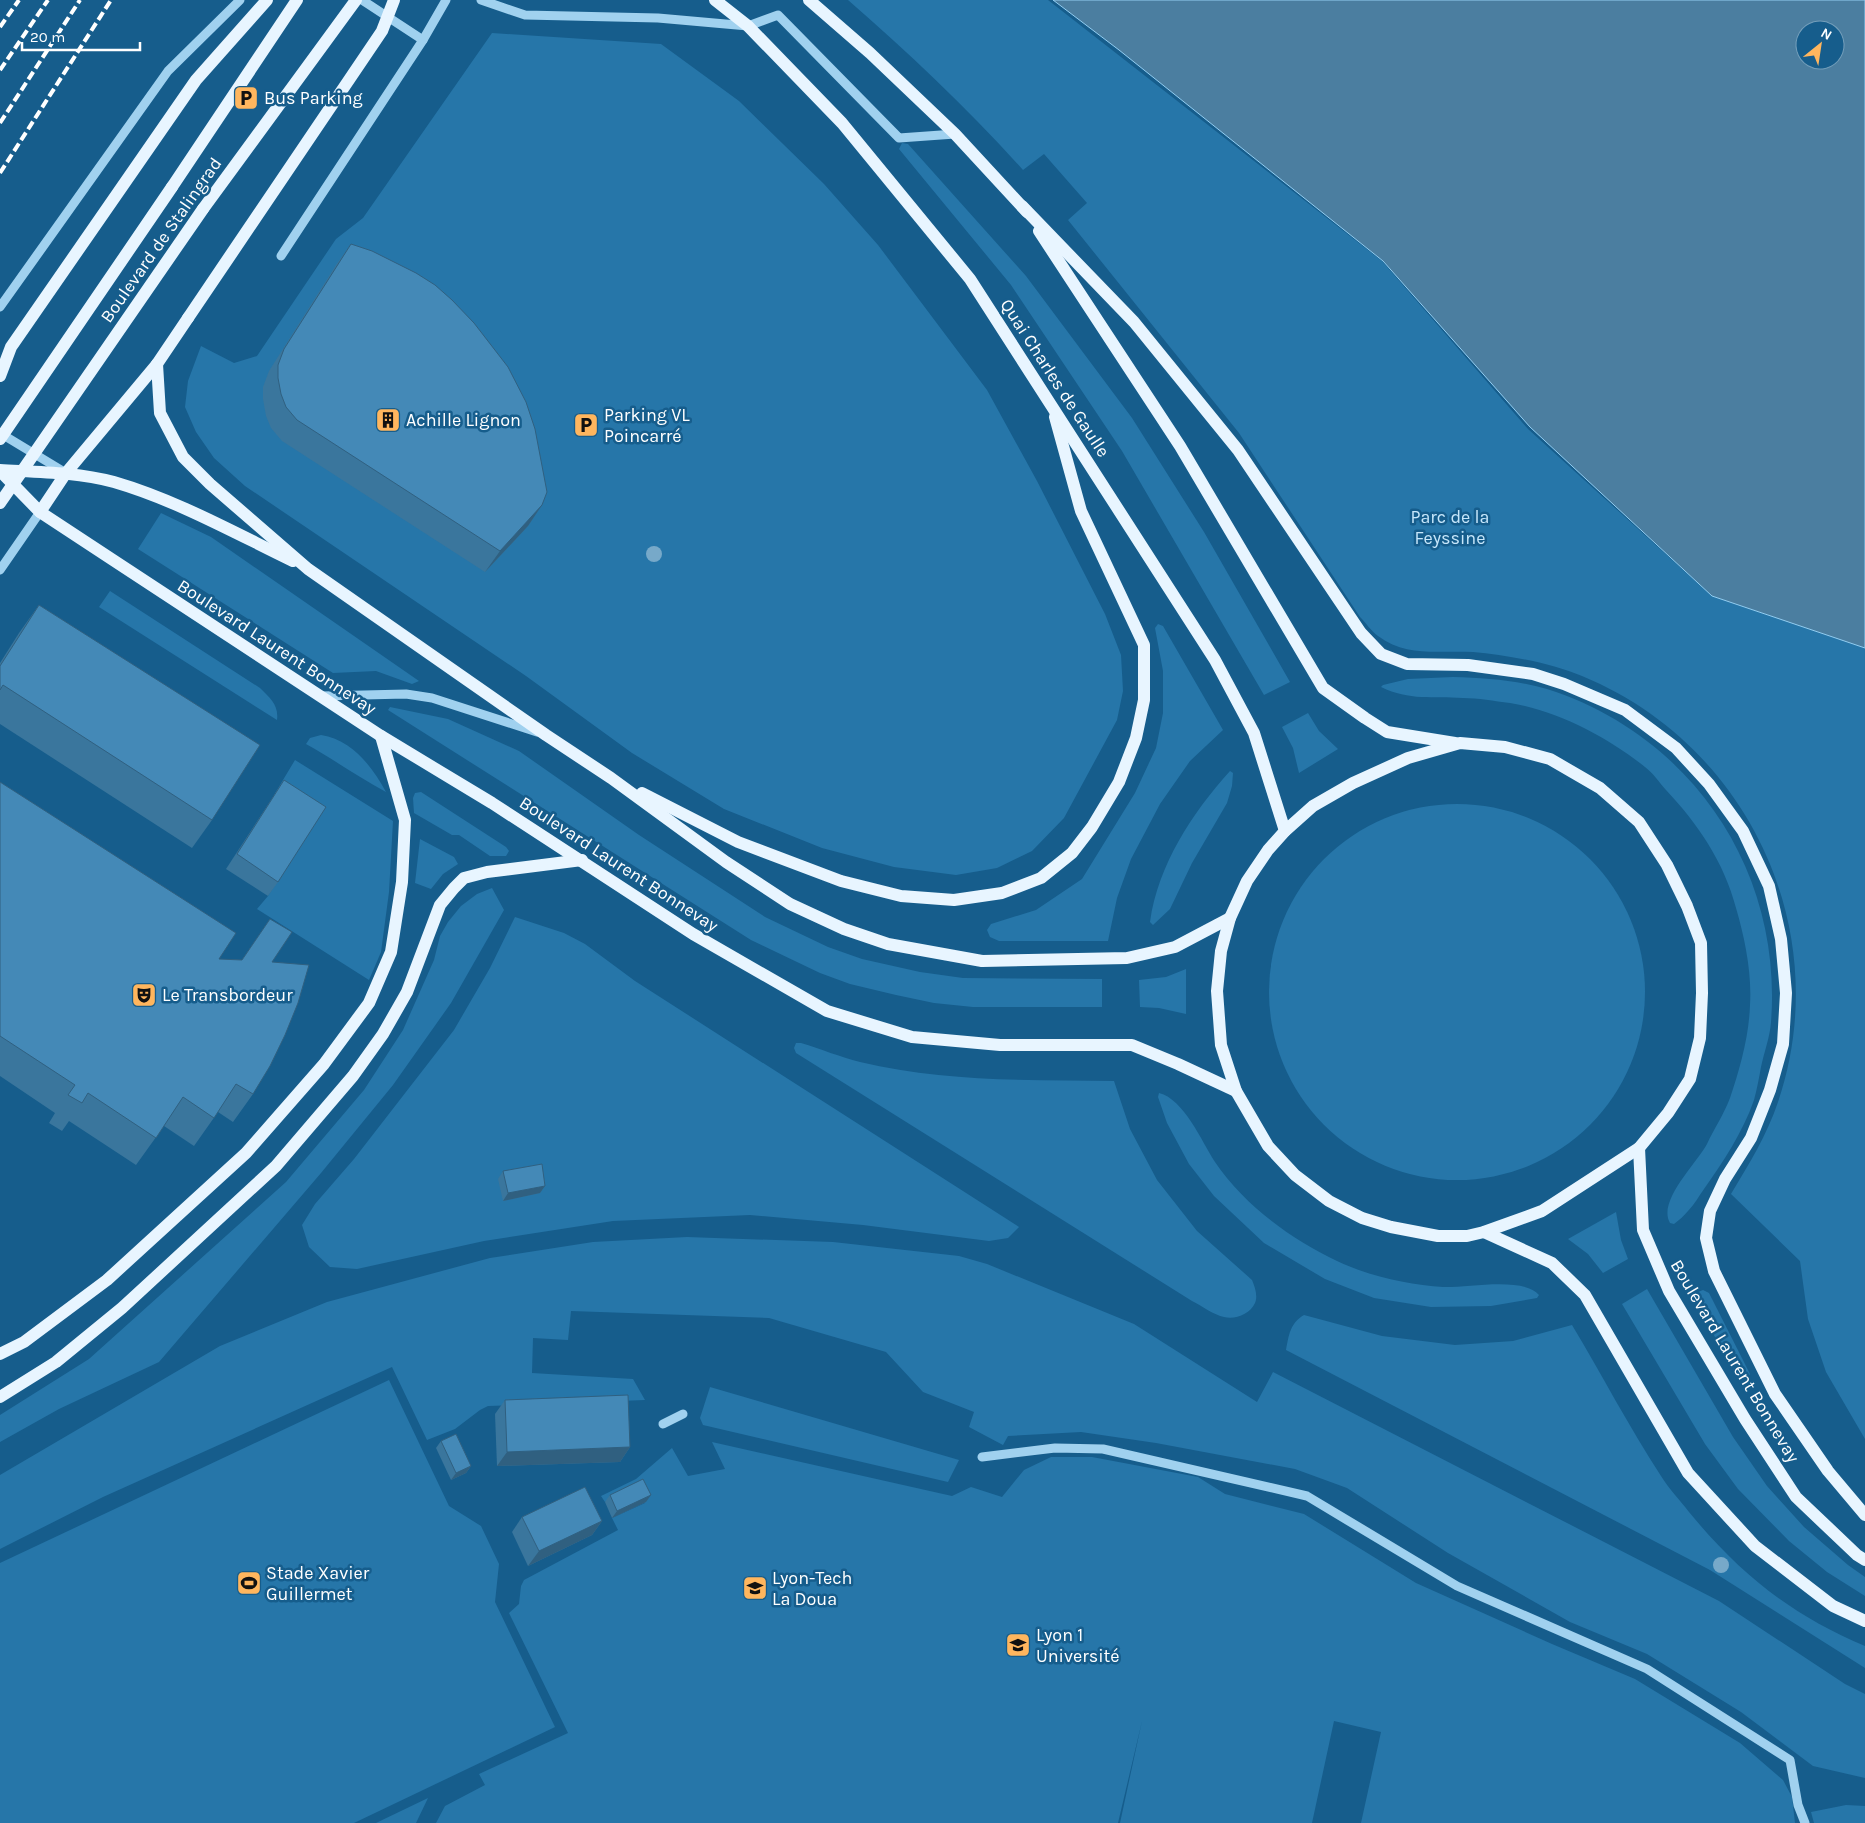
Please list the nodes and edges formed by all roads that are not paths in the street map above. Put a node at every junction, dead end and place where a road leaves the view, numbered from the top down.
1 (240, 0) edge
2 (267, 0) edge
3 (297, 0) edge
4 (356, 0) edge
5 (362, 0) edge
6 (394, 0) edge
7 (446, 0) edge
8 (481, 0) edge
9 (715, 0) edge
10 (809, 0) edge
11 (748, 26) junction
12 (423, 40) junction
13 (955, 134) junction
14 (1022, 206) junction
15 (282, 256) dead end
16 (0, 307) edge
17 (157, 364) junction
18 (0, 376) edge
19 (1052, 405) junction
20 (0, 433) edge
21 (0, 439) edge
22 (0, 470) edge
23 (66, 473) junction
24 (0, 503) edge
25 (40, 512) junction
26 (308, 569) junction
27 (0, 570) edge
28 (321, 696) junction
29 (546, 735) junction
30 (382, 736) junction
31 (1460, 743) junction
32 (611, 778) junction
33 (1285, 830) junction
34 (582, 860) junction
35 (1230, 918) junction
36 (1236, 1091) junction
37 (1639, 1148) junction
38 (1484, 1232) junction
39 (0, 1354) edge
40 (0, 1397) edge
41 (683, 1414) dead end
42 (664, 1424) dead end
43 (982, 1457) dead end
44 (1865, 1515) edge
45 (1865, 1560) edge
46 (1865, 1621) edge
47 (1805, 1823) edge

1 - 16 lane
2 - 18 main road
3 - 21 main road, Boulevard de Stalingrad, bridge
4 - 24 main road, Boulevard de Stalingrad, bridge
5 - 12 lane
6 - 17 main road, bridge
7 - 12 lane
8 - 11 lane
9 - 11 main road, Quai Charles de Gaulle
10 - 13 main road
11 - 13 lane
11 - 19 main road, Quai Charles de Gaulle
12 - 15 lane
13 - 14 main road
14 - 31 main road
14 - 44 main road
17 - 23 main road
17 - 26 main road
19 - 32 main road
19 - 33 main road, Quai Charles de Gaulle
20 - 23 lane
22 - 23 main road
22 - 25 main road, Boulevard Laurent Bonnevay
23 - 25 main road
23 - 26 main road
25 - 27 lane
25 - 28 main road, Boulevard Laurent Bonnevay
26 - 29 main road
28 - 29 lane
28 - 30 main road, Boulevard Laurent Bonnevay
29 - 32 main road
30 - 34 main road, Boulevard Laurent Bonnevay
30 - 39 main road
31 - 33 main road
31 - 37 main road
32 - 35 main road
33 - 35 main road
34 - 36 main road, Boulevard Laurent Bonnevay
34 - 40 main road
35 - 36 main road
36 - 38 main road
37 - 38 main road
37 - 45 main road, Boulevard Laurent Bonnevay
38 - 46 main road
41 - 42 lane
43 - 47 lane

